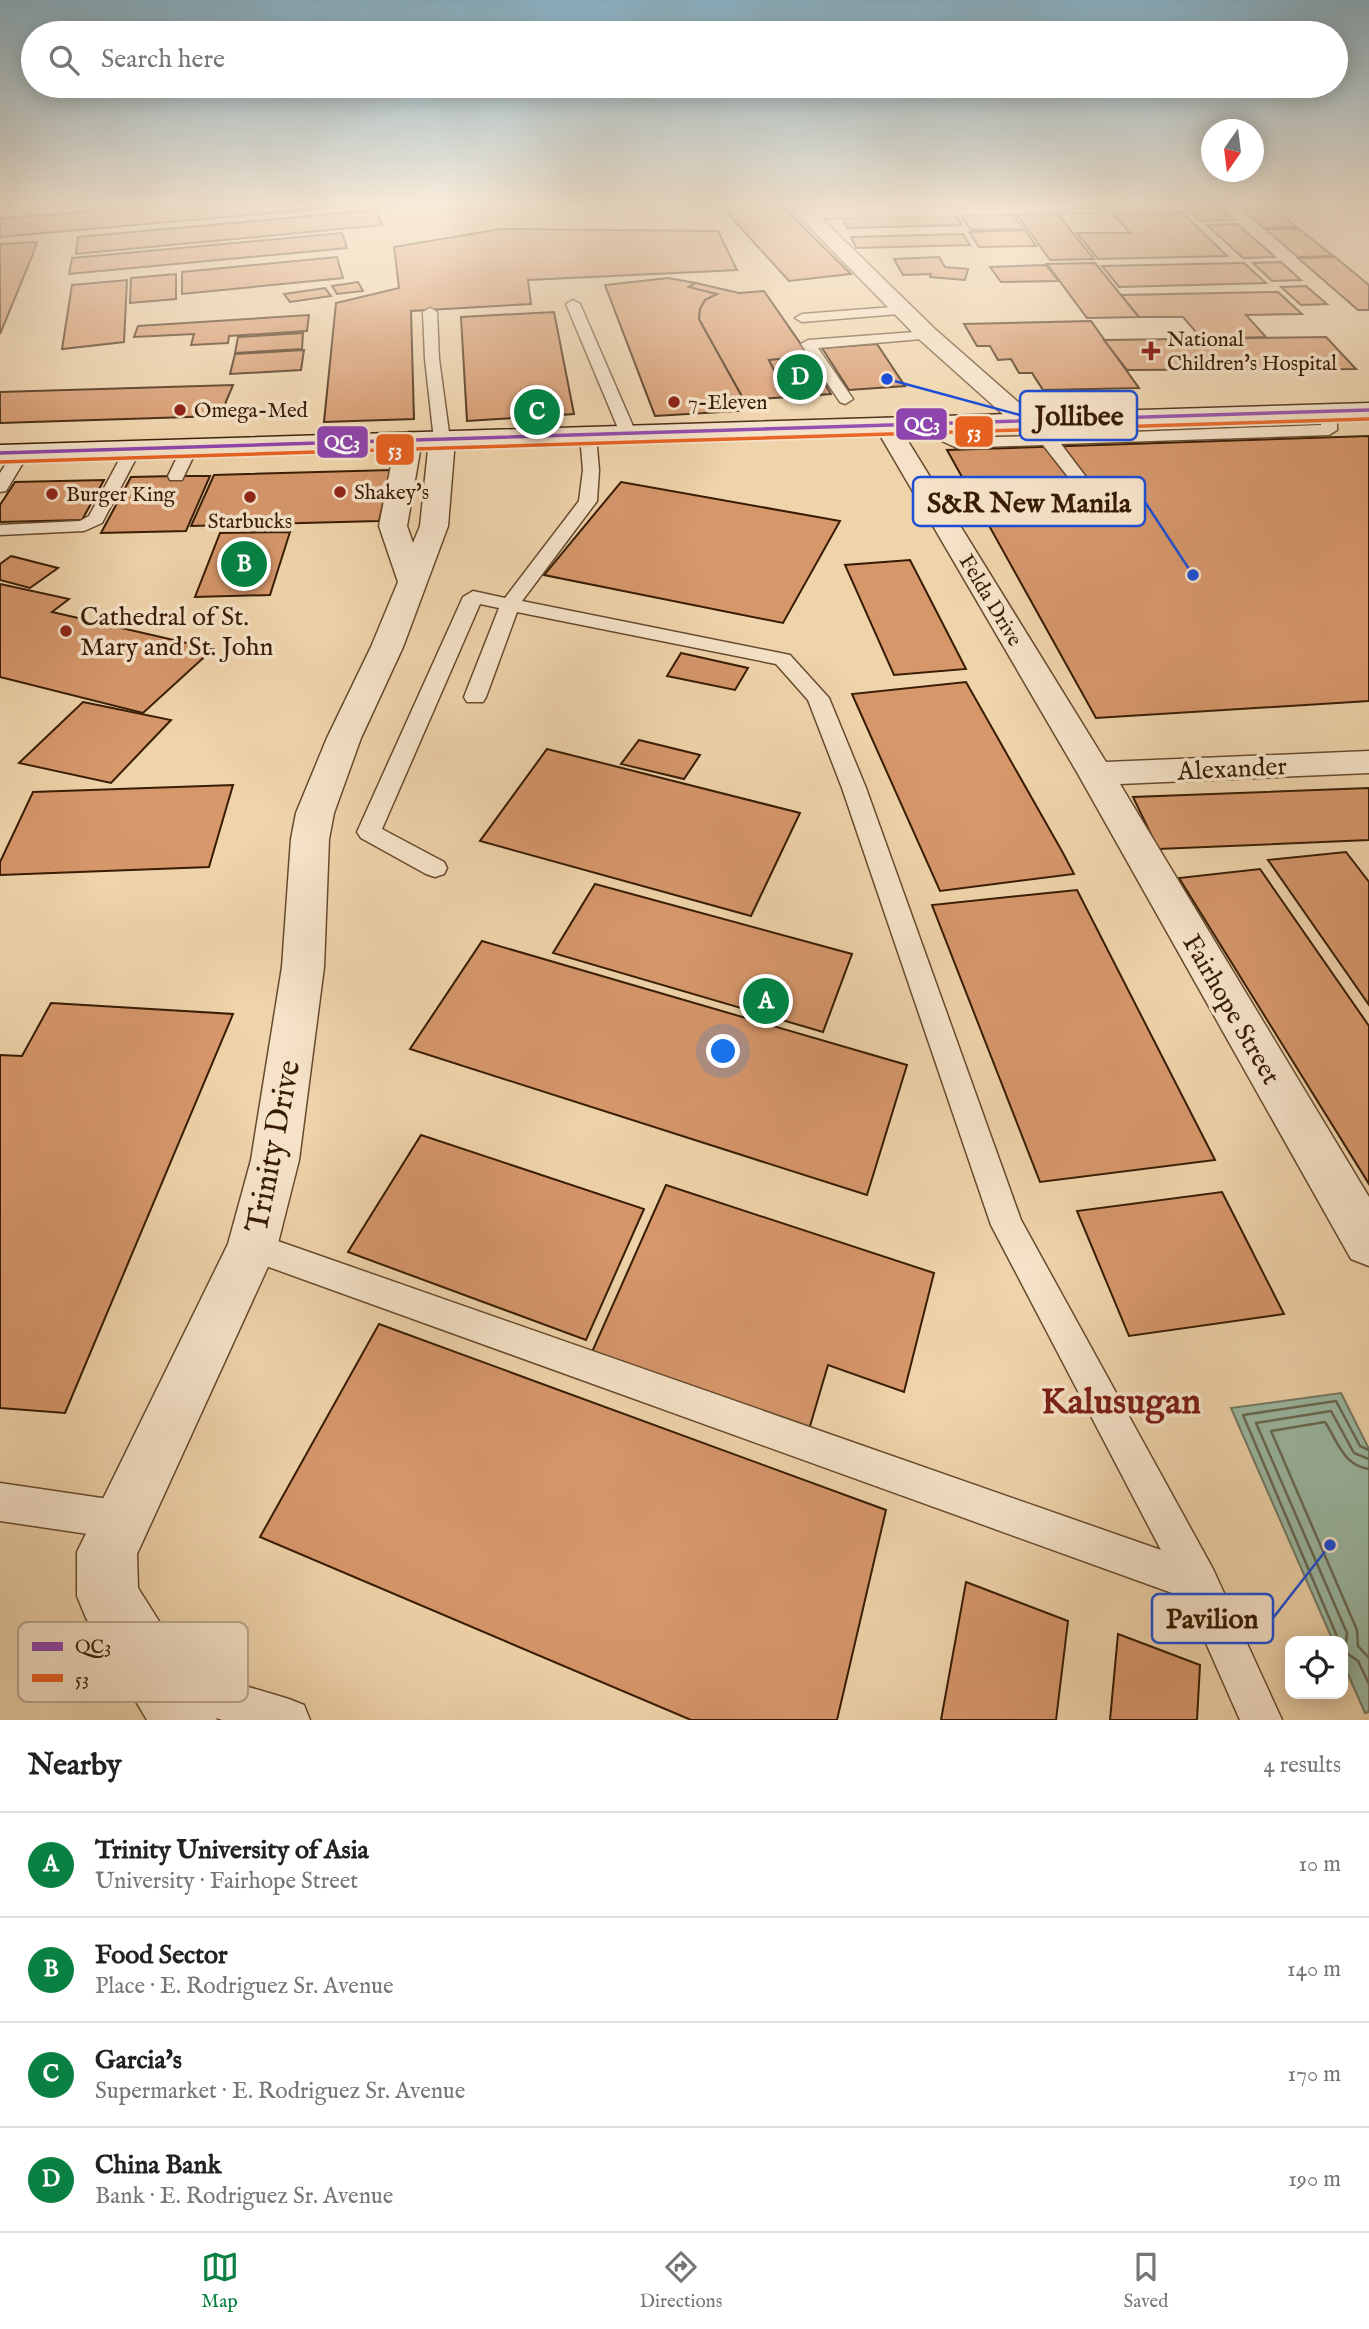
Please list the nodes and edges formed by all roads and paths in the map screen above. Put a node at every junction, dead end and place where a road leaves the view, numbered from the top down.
1 (880, 285) edge
2 (573, 303) dead end
3 (905, 310) junction
4 (430, 312) dead end
5 (802, 318) dead end
6 (928, 335) junction
7 (845, 399) dead end
8 (1369, 410) edge
9 (1025, 421) junction
10 (886, 425) junction
11 (915, 425) junction
12 (1332, 426) junction
13 (628, 433) junction
14 (588, 435) junction
15 (409, 440) junction
16 (442, 440) junction
17 (1051, 444) junction
18 (190, 447) junction
19 (134, 449) junction
20 (11, 453) edge
21 (176, 476) dead end
22 (0, 487) edge
23 (1025, 509) dead end
24 (0, 530) edge
25 (412, 581) junction
26 (511, 603) junction
27 (475, 697) dead end
28 (1369, 762) edge
29 (1096, 774) junction
30 (435, 868) dead end
31 (1369, 1243) edge
32 (252, 1247) junction
33 (0, 1502) edge
34 (122, 1520) junction
35 (1199, 1583) junction
36 (124, 1622) edge
37 (184, 1702) edge
38 (289, 1720) edge
39 (1261, 1720) edge

1 - 3 street
2 - 13 lane
3 - 5 lane
3 - 6 street
4 - 16 lane
6 - 7 lane
6 - 9 street
8 - 12 street
9 - 11 street
9 - 12 street
9 - 17 lane
10 - 11 street
10 - 13 street
10 - 29 street, Felda Drive
11 - 17 lane
12 - 17 lane
13 - 14 street
14 - 16 street
14 - 26 lane
15 - 16 street
15 - 18 street
15 - 25 street
16 - 25 street, Trinity Drive
17 - 23 lane
18 - 19 street
18 - 21 lane
19 - 20 street
19 - 24 lane
20 - 22 lane
25 - 32 street, Trinity Drive
26 - 27 lane
26 - 30 lane
26 - 35 lane
28 - 29 street, Alexander
29 - 31 street, Fairhope Street
32 - 34 street, Trinity Drive
32 - 35 lane
33 - 34 lane
34 - 36 street, Trinity Drive
35 - 39 lane
37 - 38 lane

